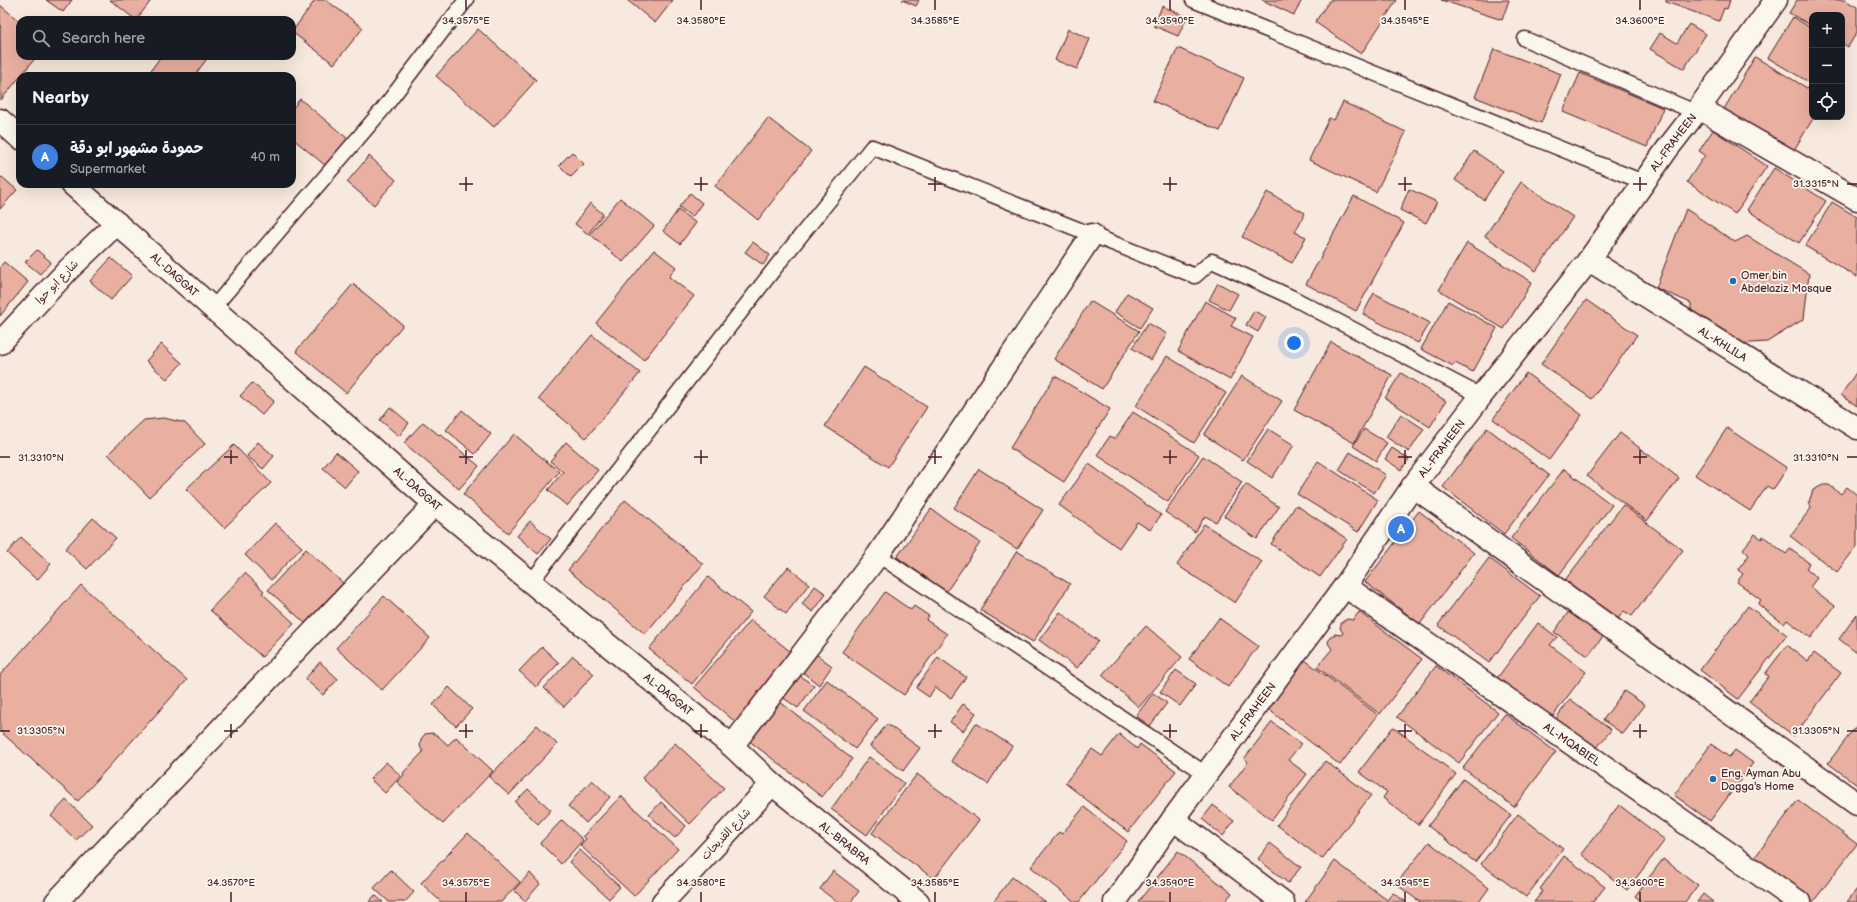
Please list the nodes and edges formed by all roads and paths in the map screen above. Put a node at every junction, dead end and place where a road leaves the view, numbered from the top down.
1 (466, 0) edge
2 (1193, 0) edge
3 (1776, 0) edge
4 (1525, 39) dead end
5 (1697, 110) junction
6 (0, 120) edge
7 (16, 134) edge
8 (1643, 182) junction
9 (77, 188) edge
10 (1857, 199) edge
11 (116, 223) junction
12 (1092, 235) junction
13 (1589, 260) junction
14 (213, 308) junction
15 (0, 343) edge
16 (1481, 396) junction
17 (1857, 428) edge
18 (1413, 486) junction
19 (435, 504) junction
20 (878, 555) junction
21 (531, 582) junction
22 (1345, 586) junction
23 (732, 746) junction
24 (1206, 774) junction
25 (772, 784) junction
26 (1857, 804) edge
27 (1173, 819) junction
28 (56, 902) edge
29 (663, 902) edge
30 (918, 902) edge
31 (1115, 902) edge
32 (1283, 902) edge
33 (1799, 902) edge

1 - 14 lane
2 - 8 lane
3 - 5 street, AL-FRAHEEN
4 - 5 lane
5 - 8 street, AL-FRAHEEN
5 - 10 street
6 - 7 street
8 - 13 street, AL-FRAHEEN
9 - 11 street, AL-DAGGAT
11 - 14 street, AL-DAGGAT
11 - 15 street, شارع ابو حوا
12 - 16 lane
12 - 20 street
12 - 21 lane
13 - 16 street, AL-FRAHEEN
13 - 17 street, AL-KHLILA
14 - 19 street, AL-DAGGAT
16 - 18 street, AL-FRAHEEN
18 - 22 street, AL-FRAHEEN
18 - 26 street
19 - 21 street, AL-DAGGAT
19 - 28 street
20 - 23 street
20 - 24 lane
21 - 23 street, AL-DAGGAT
22 - 24 street, AL-FRAHEEN
22 - 33 street, AL-MQABIEL
23 - 25 street, AL-DAGGAT
24 - 27 street, AL-FRAHEEN
25 - 29 street, شارع القديحات
25 - 30 street, AL-BRABRA
27 - 31 street, AL-FRAHEEN
27 - 32 street

